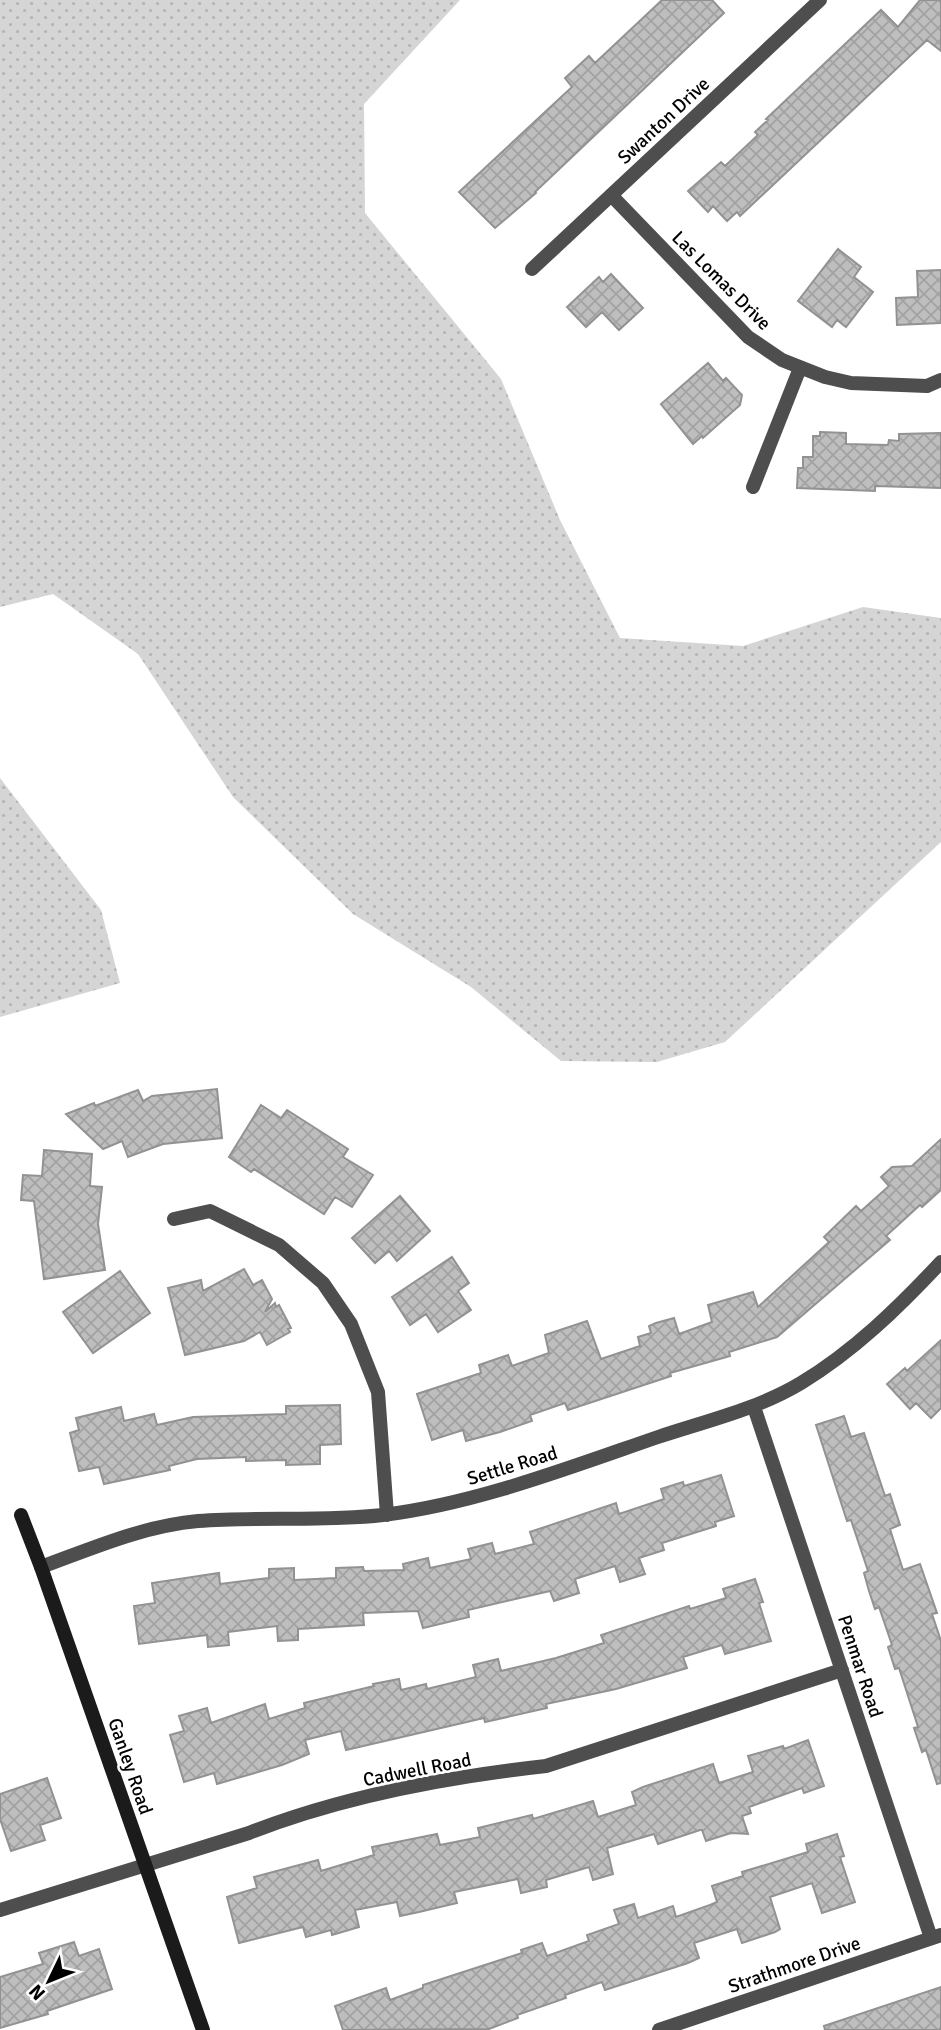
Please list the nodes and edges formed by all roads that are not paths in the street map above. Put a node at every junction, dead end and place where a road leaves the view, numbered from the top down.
1 (820, 0) edge
2 (611, 195) junction
3 (532, 269) dead end
4 (800, 368) junction
5 (941, 380) edge
6 (753, 487) dead end
7 (174, 1219) dead end
8 (941, 1262) edge
9 (754, 1406) junction
10 (21, 1515) dead end
11 (387, 1515) junction
12 (41, 1567) junction
13 (842, 1670) junction
14 (145, 1865) junction
15 (0, 1910) edge
16 (936, 1936) edge
17 (202, 2030) edge
18 (659, 2030) edge

1 - 2 street, Swanton Drive
2 - 3 street, Swanton Drive
2 - 4 street, Las Lomas Drive
4 - 5 street, Las Lomas Drive
4 - 6 street
7 - 11 street
8 - 9 street, Settle Road
9 - 11 street, Settle Road
9 - 13 street, Penmar Road
10 - 12 street, Ganley Road
11 - 12 street, Settle Road
12 - 14 street, Ganley Road
13 - 14 street, Cadwell Road
13 - 16 street, Penmar Road
14 - 15 street, Cadwell Road
14 - 17 street, Ganley Road
16 - 18 street, Strathmore Drive

